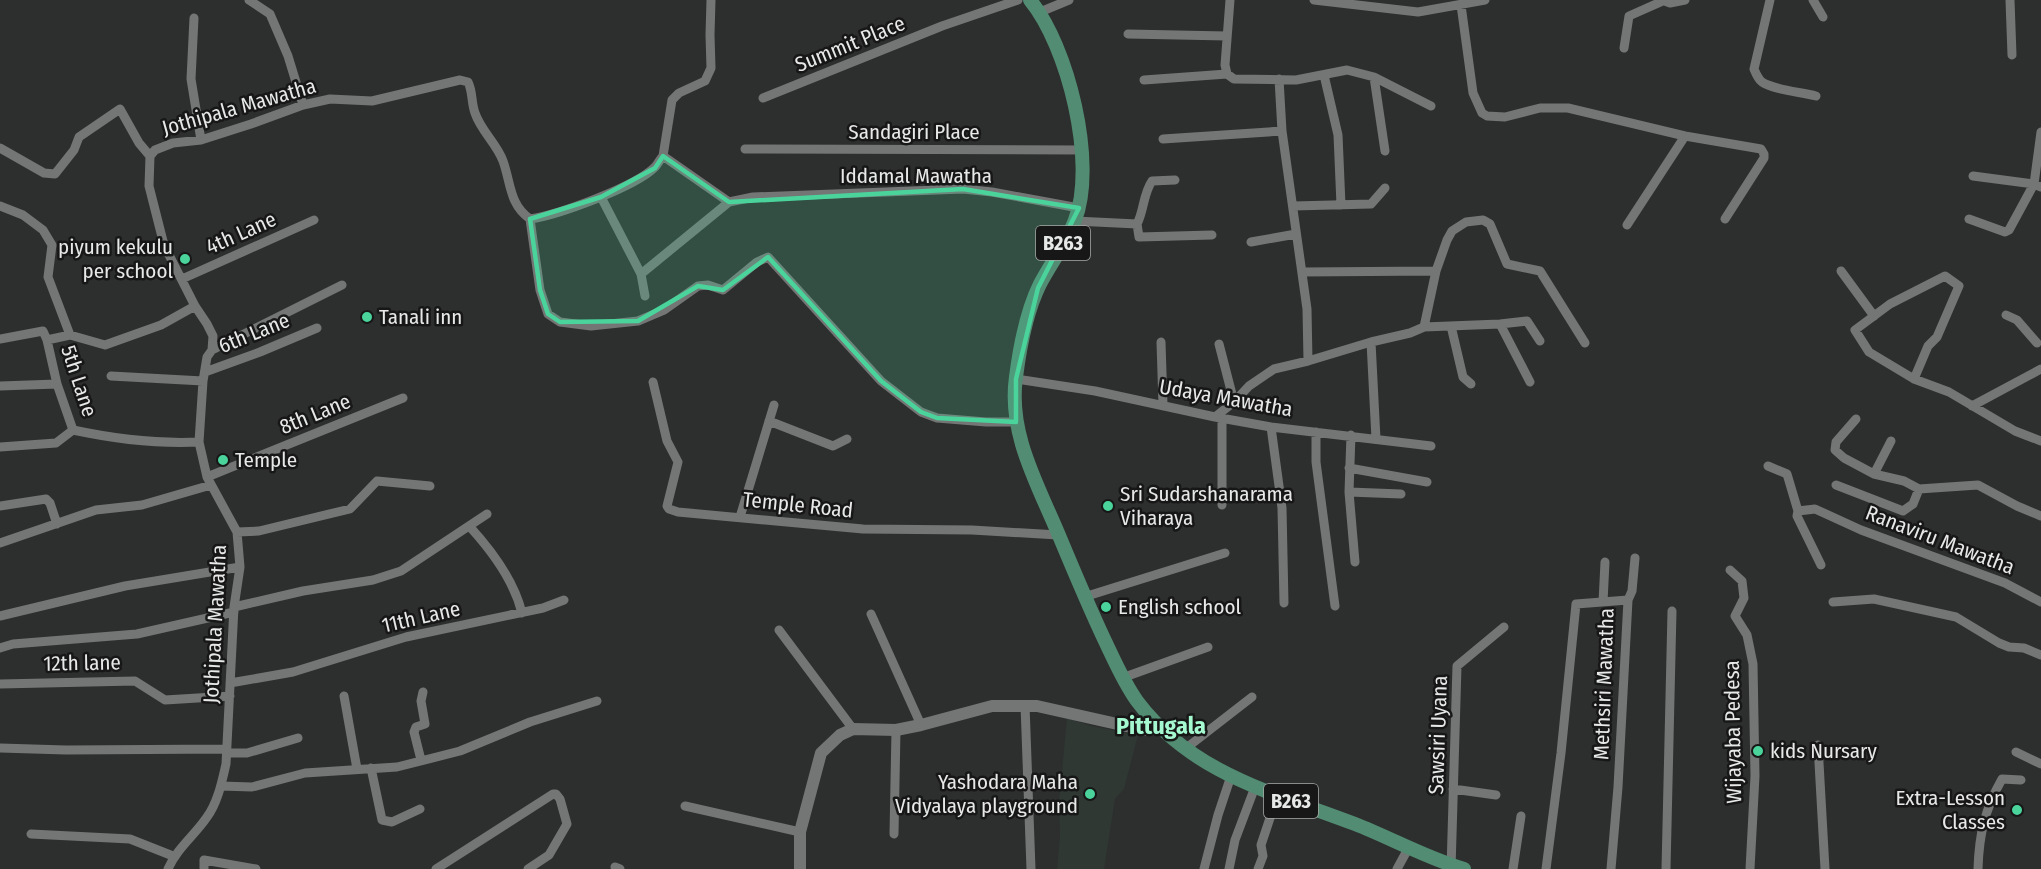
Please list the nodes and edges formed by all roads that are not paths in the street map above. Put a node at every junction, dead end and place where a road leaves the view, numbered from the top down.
1 (249, 0) edge
2 (711, 0) edge
3 (1018, 0) edge
4 (1030, 0) edge
5 (1069, 0) edge
6 (1230, 0) edge
7 (1314, 0) edge
8 (1485, 0) edge
9 (1663, 0) edge
10 (1685, 0) edge
11 (1770, 0) edge
12 (1813, 0) edge
13 (2010, 0) edge
14 (1325, 1) edge
15 (1461, 5) junction
16 (1040, 12) junction
17 (1823, 17) dead end
18 (194, 18) dead end
19 (1128, 34) dead end
20 (1227, 36) junction
21 (1624, 48) dead end
22 (2012, 55) dead end
23 (1227, 74) junction
24 (1324, 75) junction
25 (1374, 77) junction
26 (1279, 79) junction
27 (1144, 80) dead end
28 (1816, 96) dead end
29 (763, 98) dead end
30 (303, 105) junction
31 (1431, 106) dead end
32 (1282, 131) junction
33 (2041, 132) edge
34 (1685, 136) junction
35 (1163, 139) dead end
36 (201, 140) junction
37 (0, 148) edge
38 (745, 149) dead end
39 (1082, 150) junction
40 (1385, 151) dead end
41 (150, 156) junction
42 (663, 156) junction
43 (1973, 176) dead end
44 (1175, 180) dead end
45 (2038, 185) edge
46 (1385, 189) dead end
47 (601, 197) junction
48 (729, 202) junction
49 (1341, 205) junction
50 (0, 206) edge
51 (1293, 206) junction
52 (1077, 214) junction
53 (530, 219) junction
54 (1725, 219) dead end
55 (1969, 219) dead end
56 (314, 220) dead end
57 (1137, 224) junction
58 (1627, 225) dead end
59 (1296, 234) junction
60 (1212, 235) dead end
61 (1251, 242) dead end
62 (1841, 271) dead end
63 (1302, 272) junction
64 (1436, 272) junction
65 (641, 274) junction
66 (182, 279) junction
67 (342, 285) dead end
68 (645, 296) dead end
69 (195, 306) junction
70 (2006, 315) dead end
71 (1874, 316) junction
72 (1500, 324) junction
73 (1451, 326) junction
74 (1424, 327) junction
75 (316, 328) dead end
76 (70, 336) junction
77 (0, 339) edge
78 (47, 340) junction
79 (1540, 341) dead end
80 (1161, 342) dead end
81 (1371, 342) junction
82 (1585, 343) dead end
83 (2040, 343) edge
84 (1219, 344) dead end
85 (212, 350) junction
86 (1308, 361) junction
87 (2041, 369) edge
88 (111, 376) dead end
89 (204, 377) junction
90 (1016, 379) junction
91 (1914, 379) junction
92 (653, 382) dead end
93 (1530, 382) dead end
94 (57, 384) junction
95 (1471, 384) dead end
96 (0, 386) edge
97 (403, 398) dead end
98 (1234, 402) junction
99 (774, 405) dead end
100 (1163, 405) junction
101 (1972, 406) junction
102 (1219, 417) junction
103 (1856, 418) dead end
104 (770, 421) junction
105 (1016, 422) junction
106 (1271, 427) junction
107 (73, 430) junction
108 (1316, 432) junction
109 (1351, 435) junction
110 (847, 439) dead end
111 (1376, 439) junction
112 (1891, 441) dead end
113 (2041, 441) edge
114 (199, 442) junction
115 (1431, 446) dead end
116 (0, 447) edge
117 (1768, 466) dead end
118 (1349, 468) junction
119 (1874, 474) junction
120 (209, 481) junction
121 (1427, 482) dead end
122 (1836, 485) dead end
123 (430, 486) dead end
124 (1919, 489) junction
125 (1349, 492) junction
126 (1401, 494) dead end
127 (1222, 505) dead end
128 (0, 506) edge
129 (1798, 511) junction
130 (487, 514) dead end
131 (2041, 516) edge
132 (740, 517) junction
133 (57, 524) junction
134 (470, 527) junction
135 (237, 532) junction
136 (1058, 535) junction
137 (0, 543) edge
138 (1225, 553) dead end
139 (1635, 558) dead end
140 (1355, 562) dead end
141 (1605, 562) dead end
142 (1821, 565) dead end
143 (240, 567) junction
144 (1730, 570) dead end
145 (1084, 597) junction
146 (564, 600) dead end
147 (1628, 600) junction
148 (1603, 602) junction
149 (1833, 602) dead end
150 (2041, 602) edge
151 (1284, 603) dead end
152 (1335, 606) dead end
153 (234, 610) junction
154 (1672, 611) dead end
155 (522, 613) junction
156 (871, 614) dead end
157 (0, 616) edge
158 (1504, 627) dead end
159 (779, 630) dead end
160 (1208, 647) dead end
161 (0, 648) edge
162 (2041, 655) edge
163 (1122, 678) junction
164 (230, 683) junction
165 (0, 684) edge
166 (423, 692) dead end
167 (230, 696) junction
168 (344, 696) dead end
169 (1252, 697) dead end
170 (597, 701) dead end
171 (1025, 705) junction
172 (921, 726) junction
173 (853, 729) junction
174 (1160, 729) junction
175 (896, 730) junction
176 (298, 738) dead end
177 (1818, 745) dead end
178 (0, 748) edge
179 (1185, 749) junction
180 (227, 751) junction
181 (2016, 752) dead end
182 (421, 760) junction
183 (2041, 764) edge
184 (371, 768) junction
185 (357, 769) junction
186 (1231, 776) junction
187 (2021, 780) dead end
188 (221, 786) junction
189 (1255, 787) junction
190 (1454, 789) junction
191 (1496, 795) dead end
192 (1277, 797) junction
193 (685, 806) dead end
194 (420, 809) dead end
195 (1521, 816) dead end
196 (800, 832) junction
197 (31, 834) dead end
198 (894, 834) dead end
199 (1409, 847) junction
200 (173, 856) junction
201 (1455, 868) edge
202 (168, 869) edge
203 (204, 869) edge
204 (256, 869) edge
205 (436, 869) edge
206 (528, 869) edge
207 (800, 869) edge
208 (1031, 869) edge
209 (1204, 869) edge
210 (1229, 869) edge
211 (1258, 869) edge
212 (1397, 869) edge
213 (1512, 869) edge
214 (1546, 869) edge
215 (1611, 869) edge
216 (1666, 869) edge
217 (1750, 869) edge
218 (1825, 869) edge
219 (1978, 869) edge

1 - 30 street
2 - 42 street
3 - 29 street, Summit Place
4 - 16 main road, B263
5 - 16 street
6 - 20 street
7 - 14 street
8 - 15 street
9 - 10 street
9 - 21 street
11 - 28 street
12 - 17 street
13 - 22 street
14 - 15 street
15 - 34 street
16 - 39 main road, B263
18 - 36 street
19 - 20 street
20 - 23 street
23 - 26 street
23 - 27 street
24 - 25 street
24 - 26 street
24 - 49 street
25 - 31 street
25 - 40 street
26 - 32 street
30 - 36 street, Jothipala Mawatha
30 - 53 street, Jothipala Mawatha
32 - 35 street
32 - 51 street
33 - 45 street
34 - 54 street
34 - 58 street
36 - 41 street, Jothipala Mawatha
37 - 41 street
38 - 39 street, Sandagiri Place
39 - 52 main road, B263
41 - 66 street, Jothipala Mawatha
42 - 47 street
42 - 48 street
43 - 45 street
44 - 57 street
45 - 55 street
46 - 49 street
47 - 53 street
47 - 65 street
48 - 52 street, Iddamal Mawatha
48 - 65 street
49 - 51 street
50 - 76 street
51 - 59 street
52 - 57 street, Iddamal Mawatha
52 - 90 main road, B263
53 - 105 street
56 - 66 street, 4th Lane
57 - 60 street
59 - 61 street
59 - 63 street
62 - 71 street
63 - 64 street
63 - 86 street
64 - 74 street
64 - 82 street
65 - 68 street
66 - 69 street, Jothipala Mawatha
67 - 85 street
69 - 76 street, 5th Lane
69 - 85 street, Jothipala Mawatha
70 - 83 street
71 - 91 street
71 - 91 street
72 - 73 street
72 - 79 street
72 - 93 street
73 - 74 street
73 - 95 street
74 - 81 street
75 - 89 street, 6th Lane
76 - 78 street, 5th Lane
77 - 78 street
78 - 94 street, 5th Lane
80 - 100 street
81 - 86 street
81 - 111 street
84 - 98 street
85 - 89 street, Jothipala Mawatha
86 - 98 street
87 - 101 street
88 - 89 street
89 - 114 street, Jothipala Mawatha
90 - 100 street, Udaya Mawatha
90 - 105 main road, B263
91 - 101 street
92 - 132 street, Temple Road
94 - 96 street
94 - 107 street, 5th Lane
97 - 120 street, 8th Lane
98 - 102 street
99 - 104 street
100 - 102 street, Udaya Mawatha
101 - 113 street
102 - 106 street, Udaya Mawatha
102 - 127 street
103 - 119 street
104 - 110 street
104 - 132 street
105 - 136 main road, B263
106 - 108 street, Udaya Mawatha
106 - 151 street
107 - 114 street, 5th Lane
107 - 116 street
108 - 109 street, Udaya Mawatha
108 - 152 street
109 - 111 street, Udaya Mawatha
109 - 118 street
111 - 115 street, Udaya Mawatha
112 - 119 street
114 - 120 street, Jothipala Mawatha
117 - 129 street
118 - 121 street
118 - 125 street
119 - 124 street
120 - 133 street, 8th Lane
120 - 135 street, Jothipala Mawatha
122 - 124 street
123 - 135 street
124 - 131 street
125 - 126 street
125 - 140 street
128 - 133 street
129 - 142 street
129 - 150 street, Ranaviru Mawatha
130 - 134 street
132 - 136 street, Temple Road
133 - 137 street, 8th Lane
134 - 153 street
134 - 155 street
135 - 143 street, Jothipala Mawatha
136 - 145 main road, B263
138 - 145 street
139 - 147 street
141 - 148 street
143 - 153 street, Jothipala Mawatha
143 - 157 street
144 - 217 street, Wijayaba Pedesa
145 - 163 main road, B263
146 - 155 street, 11th Lane
147 - 148 street, Methsiri Mawatha
147 - 215 street, Methsiri Mawatha
148 - 214 street, Methsiri Mawatha
149 - 162 street
153 - 161 street
153 - 164 street, Jothipala Mawatha
154 - 216 street
155 - 164 street, 11th Lane
156 - 172 street
158 - 190 street, Sawsiri Uyana
159 - 173 street
160 - 163 street
163 - 174 main road, B263
164 - 167 street, Jothipala Mawatha
165 - 167 street, 12th lane
166 - 182 street
167 - 180 street, Jothipala Mawatha
168 - 185 street
169 - 179 street
170 - 182 street
171 - 172 main road
171 - 174 main road
171 - 208 street
172 - 175 main road
173 - 175 main road
173 - 196 main road
174 - 179 main road, B263
175 - 198 street
176 - 180 street
177 - 218 street
178 - 180 street
179 - 186 main road, B263
180 - 188 street, Jothipala Mawatha
181 - 183 street
182 - 184 street
184 - 185 street
184 - 194 street
185 - 188 street
186 - 189 main road, B263
186 - 209 street
187 - 219 street
188 - 200 street, Jothipala Mawatha
189 - 192 main road, B263
189 - 210 street
190 - 191 street
190 - 201 street, Sawsiri Uyana
192 - 199 main road, B263
192 - 211 street
193 - 196 street
195 - 213 street
196 - 207 main road
197 - 200 street
199 - 201 main road, B263
199 - 212 street
200 - 202 street, Jothipala Mawatha
203 - 204 street
205 - 206 street

